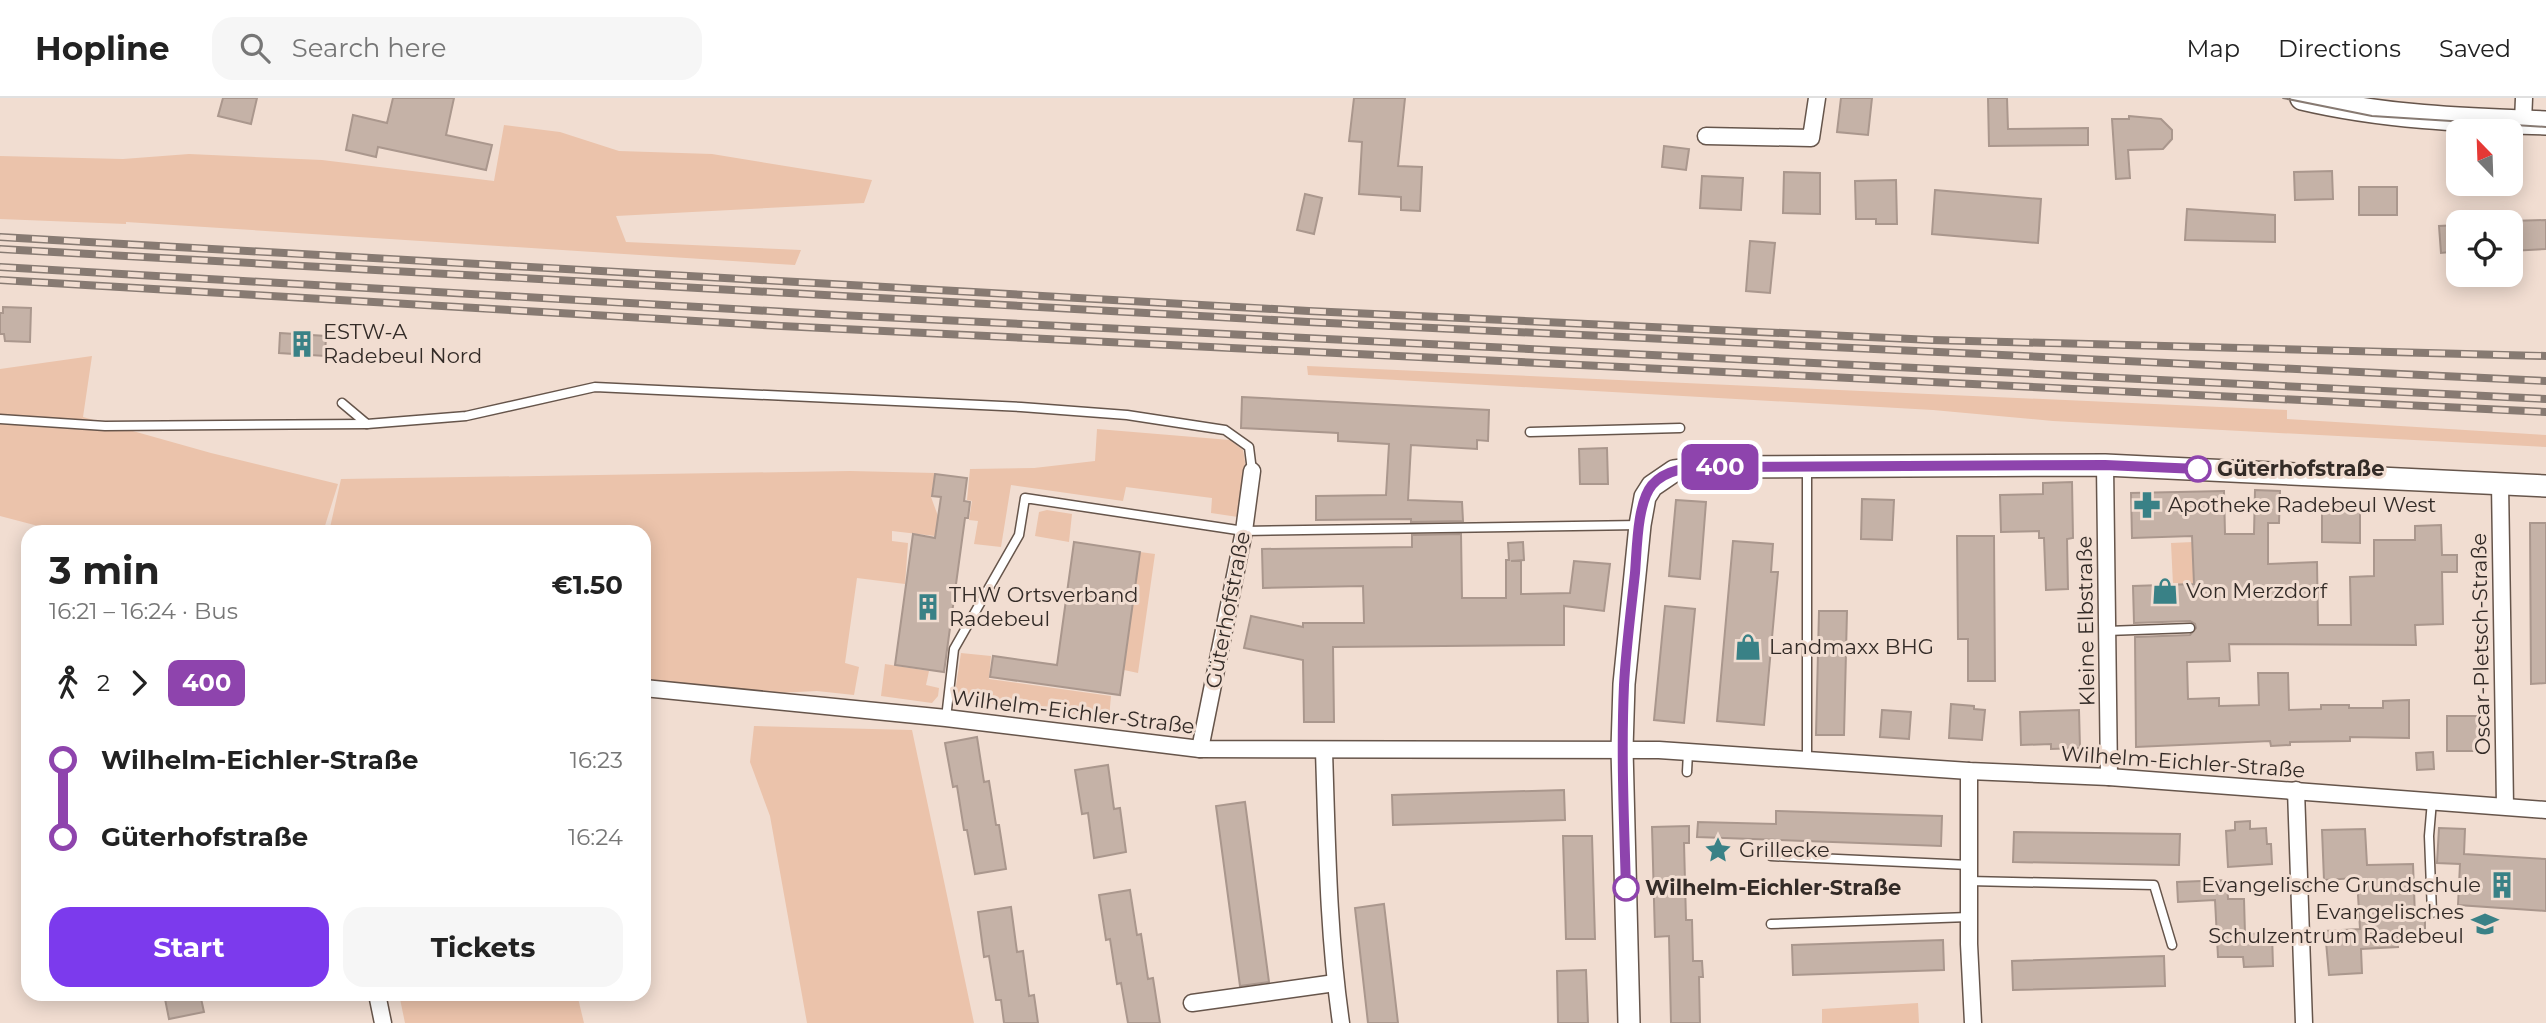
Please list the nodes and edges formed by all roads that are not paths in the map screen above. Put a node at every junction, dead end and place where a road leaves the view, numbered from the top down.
1 (1817, 98) edge
2 (2302, 98) edge
3 (2524, 98) edge
4 (2535, 123) edge
5 (1706, 136) dead end
6 (342, 403) dead end
7 (0, 419) edge
8 (367, 424) junction
9 (1680, 429) dead end
10 (1530, 432) dead end
11 (2105, 465) junction
12 (1807, 466) junction
13 (1252, 471) joint
14 (2500, 482) junction
15 (2546, 486) edge
16 (1640, 525) junction
17 (1244, 531) junction
18 (2190, 628) dead end
19 (2107, 631) junction
20 (651, 689) edge
21 (946, 718) junction
22 (1200, 749) junction
23 (1622, 749) junction
24 (1324, 751) junction
25 (1688, 752) junction
26 (1807, 761) junction
27 (1969, 771) junction
28 (1687, 772) dead end
29 (2109, 777) junction
30 (2296, 790) junction
31 (2432, 800) junction
32 (2505, 806) junction
33 (2546, 810) edge
34 (1771, 856) dead end
35 (1969, 873) junction
36 (2432, 913) dead end
37 (1969, 917) junction
38 (1771, 924) dead end
39 (2172, 945) dead end
40 (1335, 983) junction
41 (378, 1001) edge
42 (1192, 1003) dead end
43 (383, 1023) edge
44 (1340, 1023) edge
45 (1629, 1023) edge
46 (1973, 1023) edge
47 (2304, 1023) edge

1 - 5 street
2 - 4 main road
3 - 4 street
6 - 8 lane
7 - 8 lane
8 - 13 lane
9 - 10 lane
11 - 12 street
11 - 14 street
11 - 19 street, Kleine Elbstraße
12 - 16 street
12 - 26 lane
13 - 17 street, Güterhofstraße
14 - 15 street
14 - 32 street, Oscar-Pletsch-Straße
16 - 17 lane
16 - 23 street
17 - 21 lane
17 - 22 street, Güterhofstraße
18 - 19 lane
19 - 29 street, Kleine Elbstraße
20 - 21 street, Wilhelm-Eichler-Straße
21 - 22 street, Wilhelm-Eichler-Straße
22 - 24 street, Wilhelm-Eichler-Straße
23 - 24 street, Wilhelm-Eichler-Straße
23 - 25 street, Wilhelm-Eichler-Straße
23 - 45 street
24 - 40 street
25 - 26 street, Wilhelm-Eichler-Straße
25 - 28 lane
26 - 27 street, Wilhelm-Eichler-Straße
27 - 29 street, Wilhelm-Eichler-Straße
27 - 35 street
29 - 30 street, Wilhelm-Eichler-Straße
30 - 31 street, Wilhelm-Eichler-Straße
30 - 47 street
31 - 32 street, Wilhelm-Eichler-Straße
31 - 36 lane
32 - 33 street, Wilhelm-Eichler-Straße
34 - 35 lane
35 - 37 street
35 - 39 lane
37 - 38 lane
37 - 46 street
40 - 42 street
40 - 44 street
41 - 43 street

